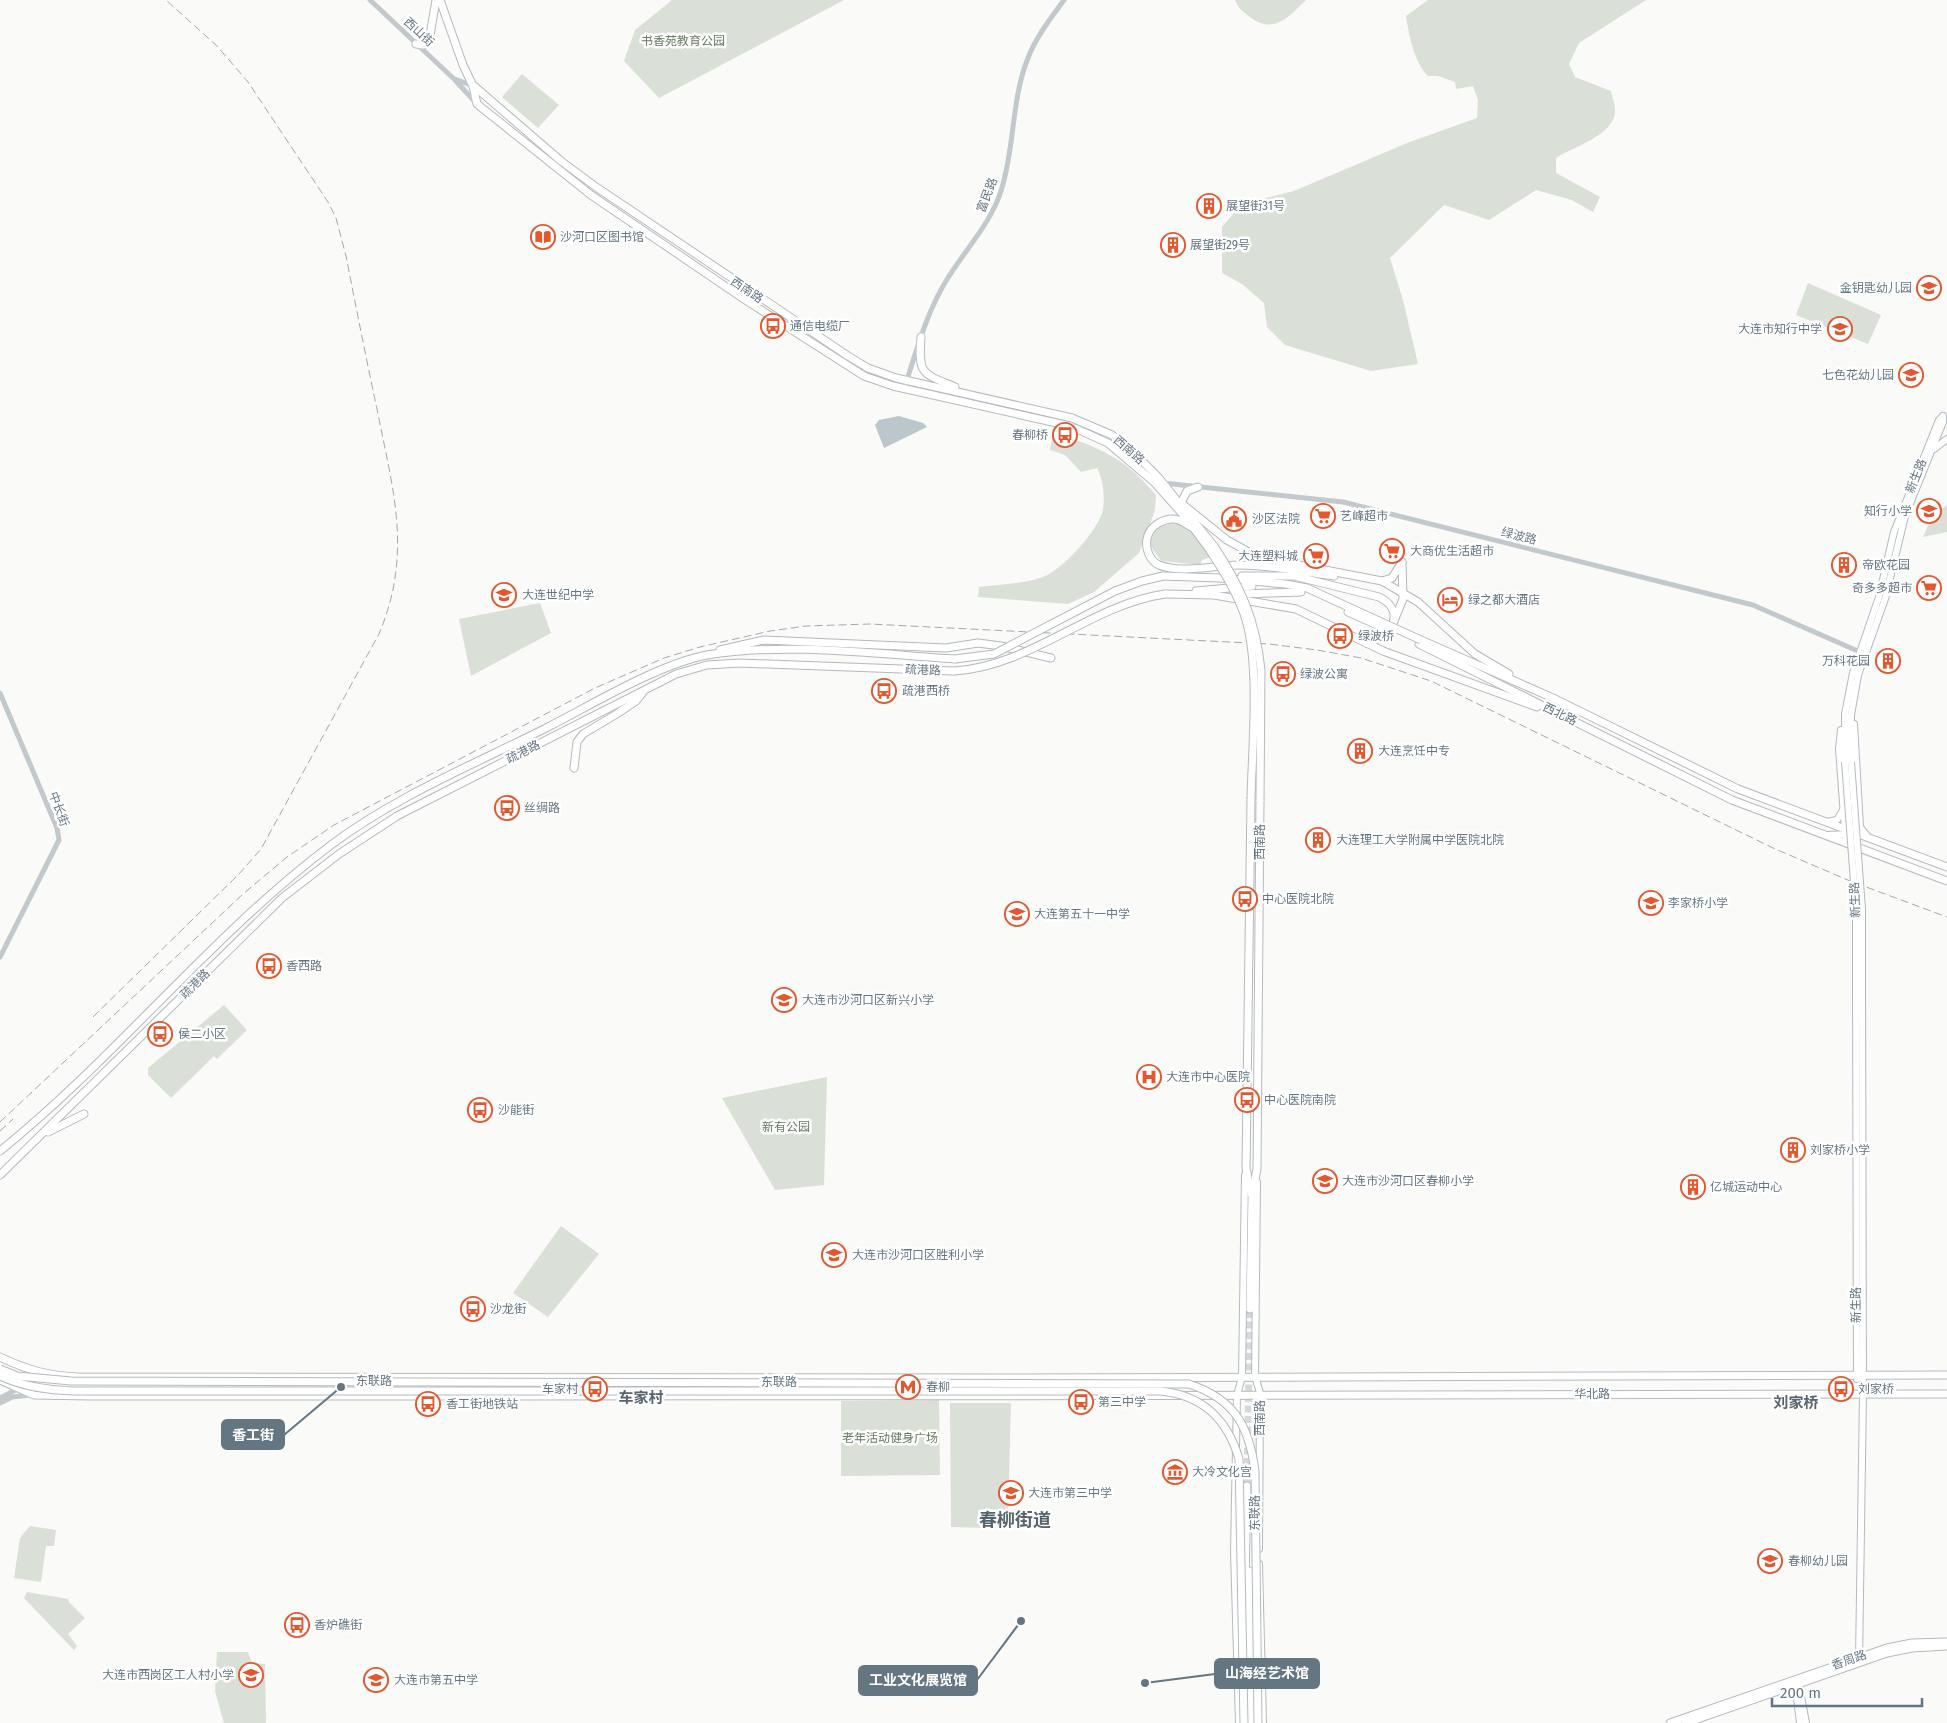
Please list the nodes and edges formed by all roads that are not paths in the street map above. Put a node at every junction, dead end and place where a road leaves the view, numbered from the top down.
1 (370, 0) edge
2 (436, 0) edge
3 (440, 0) edge
4 (1064, 0) edge
5 (416, 44) junction
6 (454, 79) junction
7 (474, 86) junction
8 (477, 104) junction
9 (921, 336) junction
10 (907, 380) junction
11 (905, 389) junction
12 (971, 395) junction
13 (1944, 420) edge
14 (1947, 439) edge
15 (1932, 451) junction
16 (1163, 482) junction
17 (1198, 487) junction
18 (1182, 503) junction
19 (1196, 529) junction
20 (1212, 548) junction
21 (1163, 576) junction
22 (1296, 576) junction
23 (1335, 576) junction
24 (1360, 576) junction
25 (1382, 581) junction
26 (1301, 592) junction
27 (1403, 592) junction
28 (1166, 594) junction
29 (1214, 596) junction
30 (1394, 621) junction
31 (1378, 623) junction
32 (1420, 642) junction
33 (1366, 643) junction
34 (1860, 652) junction
35 (693, 658) junction
36 (1051, 658) dead end
37 (648, 688) junction
38 (0, 693) edge
39 (1853, 696) junction
40 (1557, 700) junction
41 (1556, 712) junction
42 (1845, 714) junction
43 (1848, 762) junction
44 (574, 768) dead end
45 (1844, 807) junction
46 (1827, 822) junction
47 (1858, 830) junction
48 (1846, 836) junction
49 (1947, 868) edge
50 (1947, 881) edge
51 (0, 957) edge
52 (46, 1114) junction
53 (84, 1114) dead end
54 (41, 1136) junction
55 (0, 1151) edge
56 (0, 1158) edge
57 (1246, 1168) junction
58 (1257, 1168) junction
59 (0, 1176) edge
60 (1252, 1196) junction
61 (1250, 1309) tunnel mouth
62 (0, 1358) edge
63 (0, 1369) edge
64 (1859, 1375) junction
65 (1947, 1375) edge
66 (0, 1376) edge
67 (49, 1376) junction
68 (1242, 1376) junction
69 (1255, 1376) junction
70 (0, 1380) edge
71 (18, 1389) junction
72 (1260, 1394) junction
73 (1863, 1394) junction
74 (1947, 1394) edge
75 (34, 1395) junction
76 (1236, 1395) junction
77 (0, 1398) edge
78 (0, 1403) edge
79 (1248, 1486) tunnel mouth
80 (1234, 1561) junction
81 (1259, 1561) junction
82 (1248, 1580) junction
83 (1260, 1600) junction
84 (1246, 1638) junction
85 (1947, 1642) edge
86 (1947, 1646) edge
87 (1237, 1655) junction
88 (1859, 1659) junction
89 (1797, 1682) junction
90 (1239, 1723) edge
91 (1244, 1723) edge
92 (1248, 1723) edge
93 (1253, 1723) edge
94 (1258, 1723) edge
95 (1263, 1723) edge
96 (1670, 1723) edge
97 (1686, 1723) edge
98 (1800, 1723) edge
99 (1806, 1723) edge

1 - 5 street, 西山街
2 - 5 main road
3 - 7 main road, 西南路
4 - 9 street, 富民路
5 - 6 street, 西山街
6 - 7 street, 西山街
6 - 8 street, 西山街
7 - 8 main road, 西南路
7 - 10 main road, 西南路
8 - 11 main road, 西南路
9 - 10 street, 富民路
9 - 12 main road
10 - 11 street, 富民路
10 - 12 main road, 西南路
11 - 19 main road, 西南路
12 - 16 main road, 西南路
13 - 15 main road, 新生路
13 - 34 main road, 新生路
14 - 15 main road
15 - 39 main road, 新生路
16 - 17 street, 绿波路
16 - 18 main road, 西南路
17 - 18 main road
17 - 34 street, 绿波路
18 - 20 main road, 西南路
18 - 24 main road
19 - 20 main road, 西南路
19 - 23 main road
20 - 57 main road, 西南路, bridge
20 - 58 main road, 西南路, bridge
21 - 22 main road
21 - 31 main road, 西北路
21 - 35 main road, bridge
22 - 23 main road
22 - 30 main road
23 - 24 main road
24 - 25 main road
25 - 27 main road
25 - 27 main road
26 - 28 main road, 西北路
26 - 29 main road
26 - 31 main road, 西北路
27 - 30 main road
27 - 40 main road
28 - 29 main road
28 - 37 main road, 疏港路, bridge
29 - 33 main road
30 - 33 main road
31 - 32 main road, 西北路, bridge
32 - 40 main road, 西北路
32 - 41 main road, 西北路
33 - 41 main road
34 - 42 main road, 新生路
35 - 36 main road
35 - 52 main road
37 - 44 main road
37 - 54 main road, 疏港路
38 - 51 street, 中长街
39 - 43 main road, 新生路
39 - 47 main road
40 - 46 main road, 西北路
41 - 48 main road, 西北路
42 - 43 main road, 新生路
42 - 45 main road
43 - 64 main road, 新生路, bridge
45 - 46 main road
45 - 48 main road
46 - 48 main road, 西北路
47 - 48 main road, 西北路
47 - 49 main road, 西北路
48 - 50 main road, 西北路
52 - 55 main road
52 - 56 main road
53 - 54 main road
54 - 59 main road, 疏港路
57 - 60 main road, 西南路
57 - 68 main road, 西南路
58 - 60 main road, 西南路
58 - 69 main road, 西南路
60 - 61 main road, 西南路
62 - 67 main road, 华北路
63 - 94 main road, 东联路, bridge
64 - 65 main road, 华北路
64 - 69 main road, 华北路
64 - 73 main road, 新生路
66 - 91 main road, 东联路, bridge
67 - 68 main road, 华北路
67 - 71 street
68 - 69 main road, 华北路
68 - 76 main road, 西南路
69 - 72 main road, 西南路
70 - 71 main road
71 - 75 main road
71 - 77 street
72 - 73 main road, 华北路
72 - 76 main road, 华北路
72 - 81 main road, 西南路
73 - 74 main road, 华北路
73 - 88 main road, 新生路
75 - 76 main road, 华北路
75 - 78 street
76 - 80 main road, 西南路
79 - 82 main road
80 - 82 main road
80 - 87 main road, 西南路
81 - 82 main road
81 - 83 main road, 西南路
82 - 83 main road
82 - 84 main road
82 - 93 main road
83 - 95 main road, 西南路
84 - 87 main road
84 - 92 main road
85 - 88 main road, 香周路
86 - 88 main road, 香周路
87 - 90 main road, 西南路
88 - 89 main road, 香周路
89 - 96 main road, 香周路
89 - 97 main road, 香周路
89 - 98 main road
89 - 99 main road

